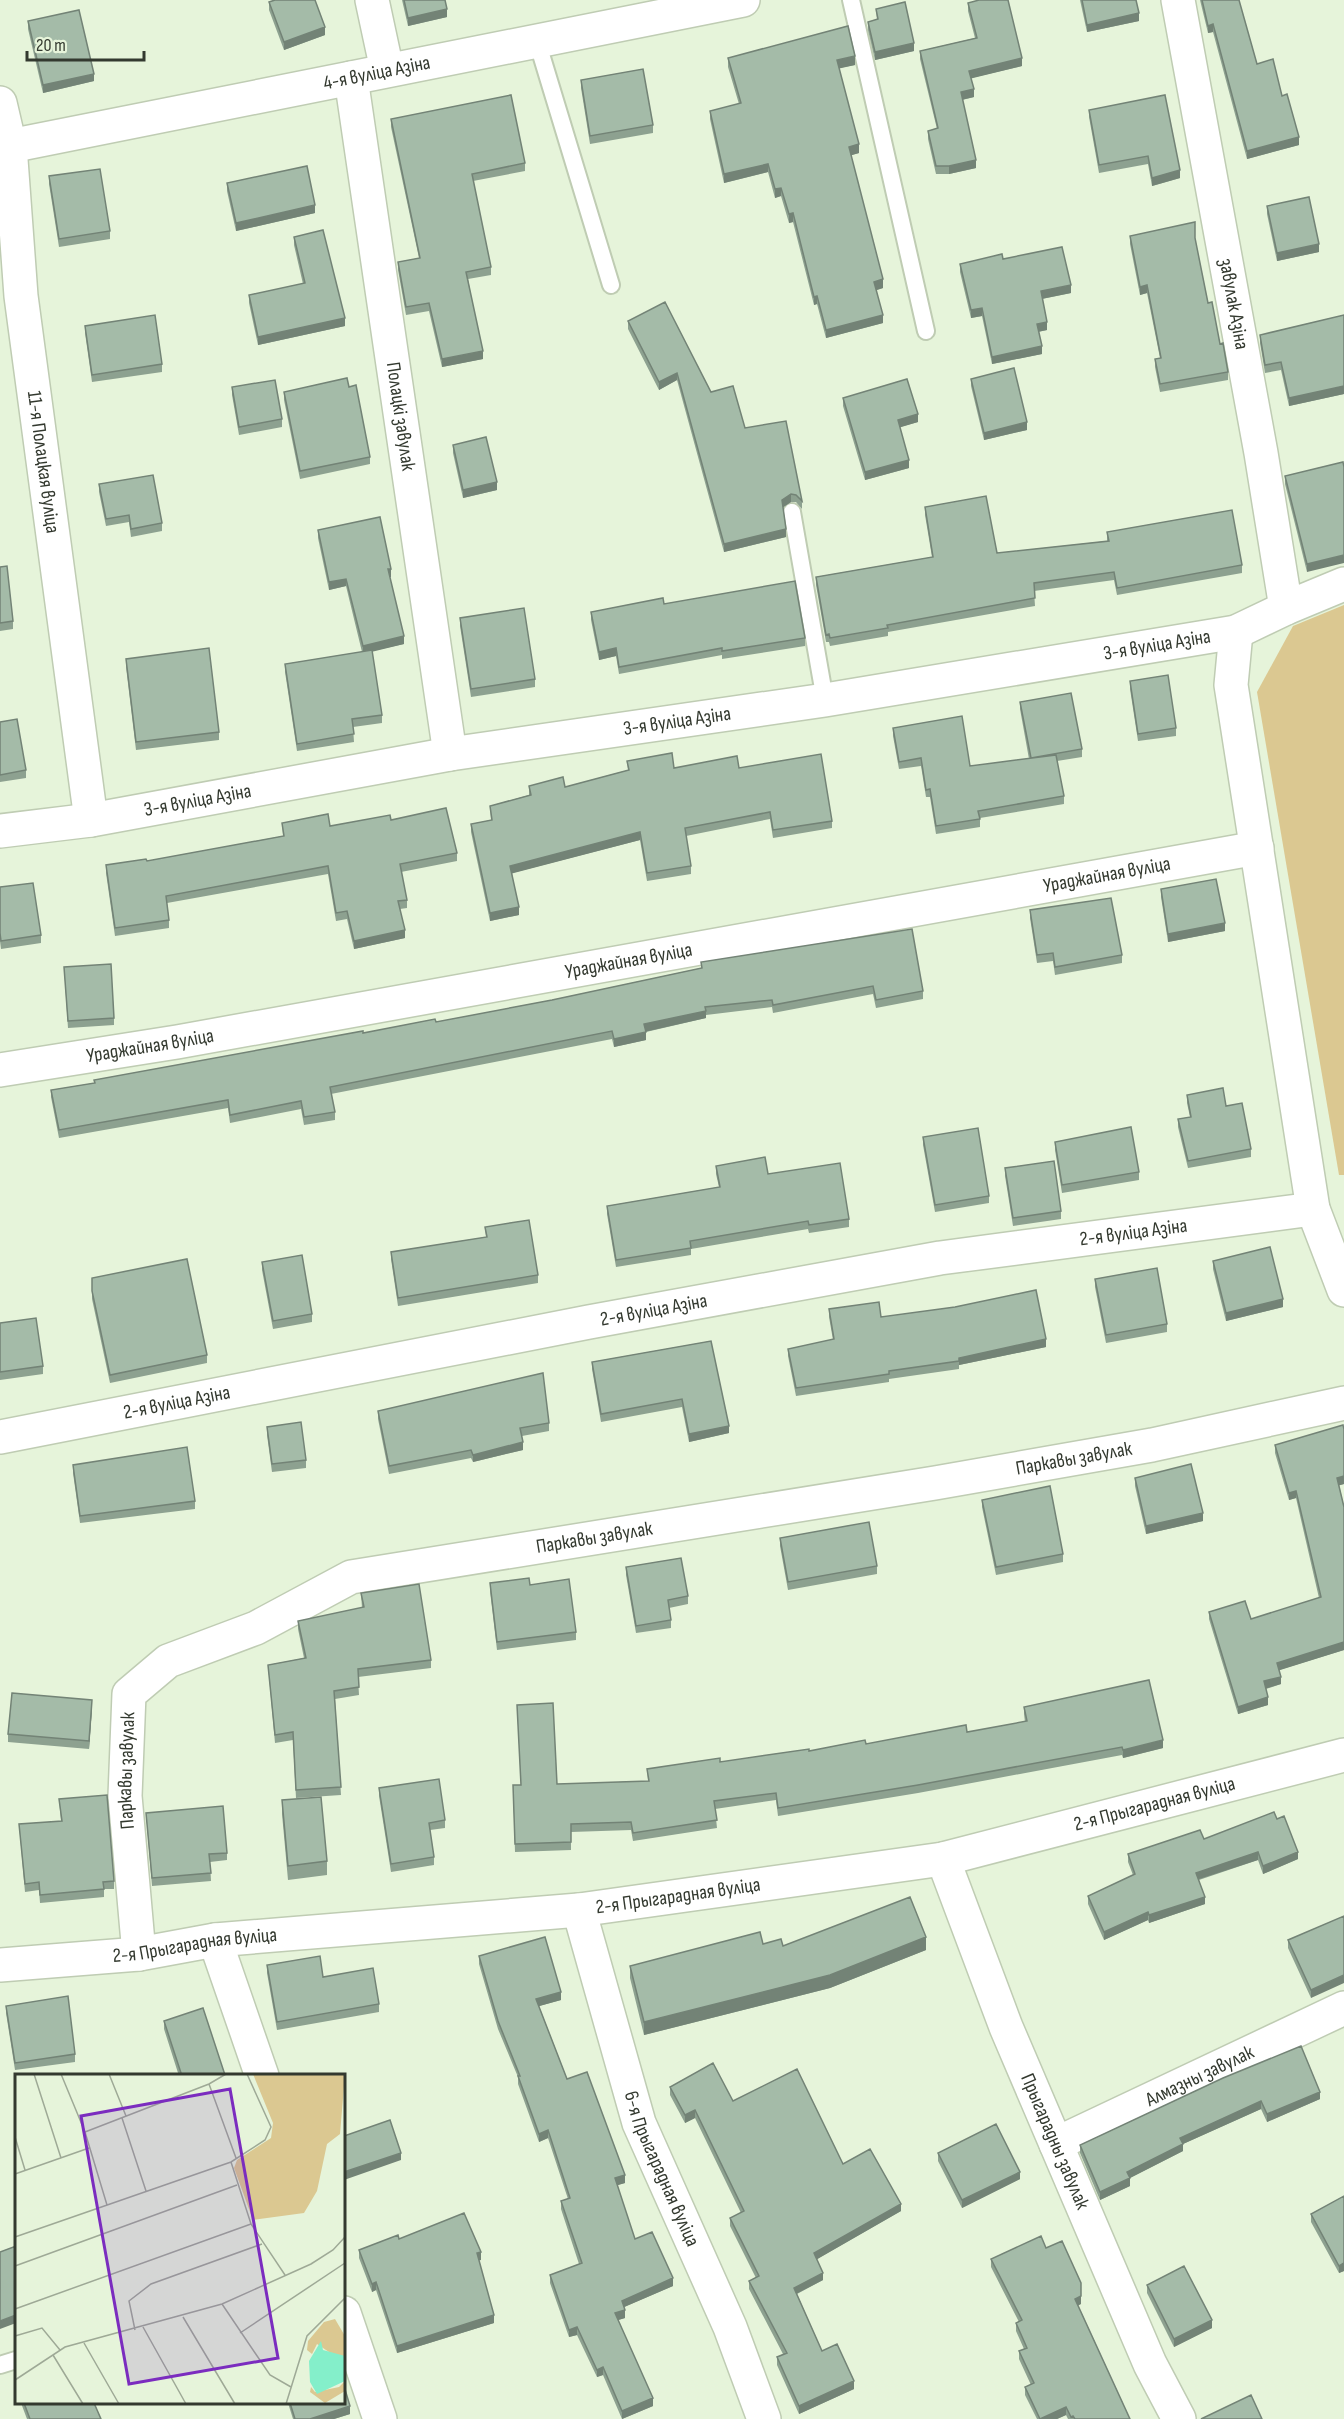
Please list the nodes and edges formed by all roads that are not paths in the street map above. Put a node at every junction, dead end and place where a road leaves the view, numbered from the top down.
1 (372, 0) edge
2 (743, 0) edge
3 (851, 0) edge
4 (1178, 0) edge
5 (537, 41) junction
6 (387, 70) junction
7 (351, 78) junction
8 (0, 103) edge
9 (10, 146) junction
10 (611, 285) dead end
11 (10, 297) edge
12 (926, 331) dead end
13 (792, 512) dead end
14 (1344, 584) edge
15 (1286, 608) junction
16 (1236, 632) junction
17 (825, 700) junction
18 (450, 754) junction
19 (91, 820) junction
20 (0, 831) edge
21 (1257, 848) junction
22 (0, 1070) edge
23 (1313, 1209) junction
24 (1344, 1290) edge
25 (1344, 1403) edge
26 (0, 1437) edge
27 (1344, 1755) edge
28 (943, 1859) junction
29 (579, 1911) junction
30 (215, 1940) junction
31 (139, 1954) junction
32 (0, 1965) edge
33 (1344, 2008) edge
34 (261, 2074) edge
35 (1056, 2144) junction
36 (345, 2316) edge
37 (15, 2360) edge
38 (0, 2365) edge
39 (380, 2419) edge
40 (764, 2419) edge
41 (1179, 2419) edge

1 - 6 street
2 - 5 street, 4-я вуліца Азіна
3 - 12 lane
4 - 15 street, завулак Азіна
5 - 6 street, 4-я вуліца Азіна
5 - 10 lane
6 - 7 street, 4-я вуліца Азіна
7 - 9 street, 4-я вуліца Азіна
7 - 18 street, Полацкі завулак
8 - 9 street, 11-я Полацкая вуліца
9 - 11 street, 11-я Полацкая вуліца
11 - 19 street, 11-я Полацкая вуліца
13 - 17 lane
14 - 15 street, 3-я вуліца Азіна
15 - 16 street, 3-я вуліца Азіна
16 - 17 street, 3-я вуліца Азіна
16 - 21 street
17 - 18 street, 3-я вуліца Азіна
18 - 19 street, 3-я вуліца Азіна
19 - 20 street, 3-я вуліца Азіна
21 - 22 street, Ураджайная вуліца
21 - 23 street
23 - 24 street
23 - 26 street, 2-я вуліца Азіна
25 - 31 street, Паркавы завулак
27 - 28 street, 2-я Прыгарадная вуліца
28 - 29 street, 2-я Прыгарадная вуліца
28 - 35 street, Прыгарадны завулак
29 - 30 street, 2-я Прыгарадная вуліца
29 - 40 street, 6-я Прыгарадная вуліца
30 - 31 street, 2-я Прыгарадная вуліца
30 - 34 street
31 - 32 street, 2-я Прыгарадная вуліца
33 - 35 street, Алмазны завулак
35 - 41 street, Прыгарадны завулак
36 - 39 street
37 - 38 lane

